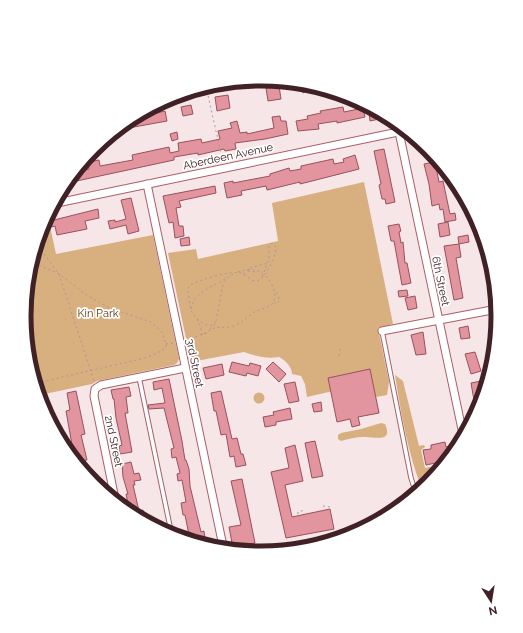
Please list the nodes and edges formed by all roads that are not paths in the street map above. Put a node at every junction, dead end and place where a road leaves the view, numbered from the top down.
1 (399, 131) edge
2 (402, 134) edge
3 (147, 184) junction
4 (61, 202) edge
5 (492, 310) edge
6 (438, 321) junction
7 (382, 331) joint
8 (185, 368) junction
9 (139, 377) junction
10 (462, 430) edge
11 (414, 488) edge
12 (114, 493) edge
13 (170, 528) edge
14 (223, 544) edge

1 - 3 street, Aberdeen Avenue
2 - 6 street, 6th Street
3 - 4 street, Aberdeen Avenue
3 - 8 street, 3rd Street
5 - 6 street
6 - 7 street
6 - 10 street, 6th Street
7 - 11 lane
8 - 9 street
8 - 14 street, 3rd Street
9 - 12 street, 2nd Street
9 - 13 lane

